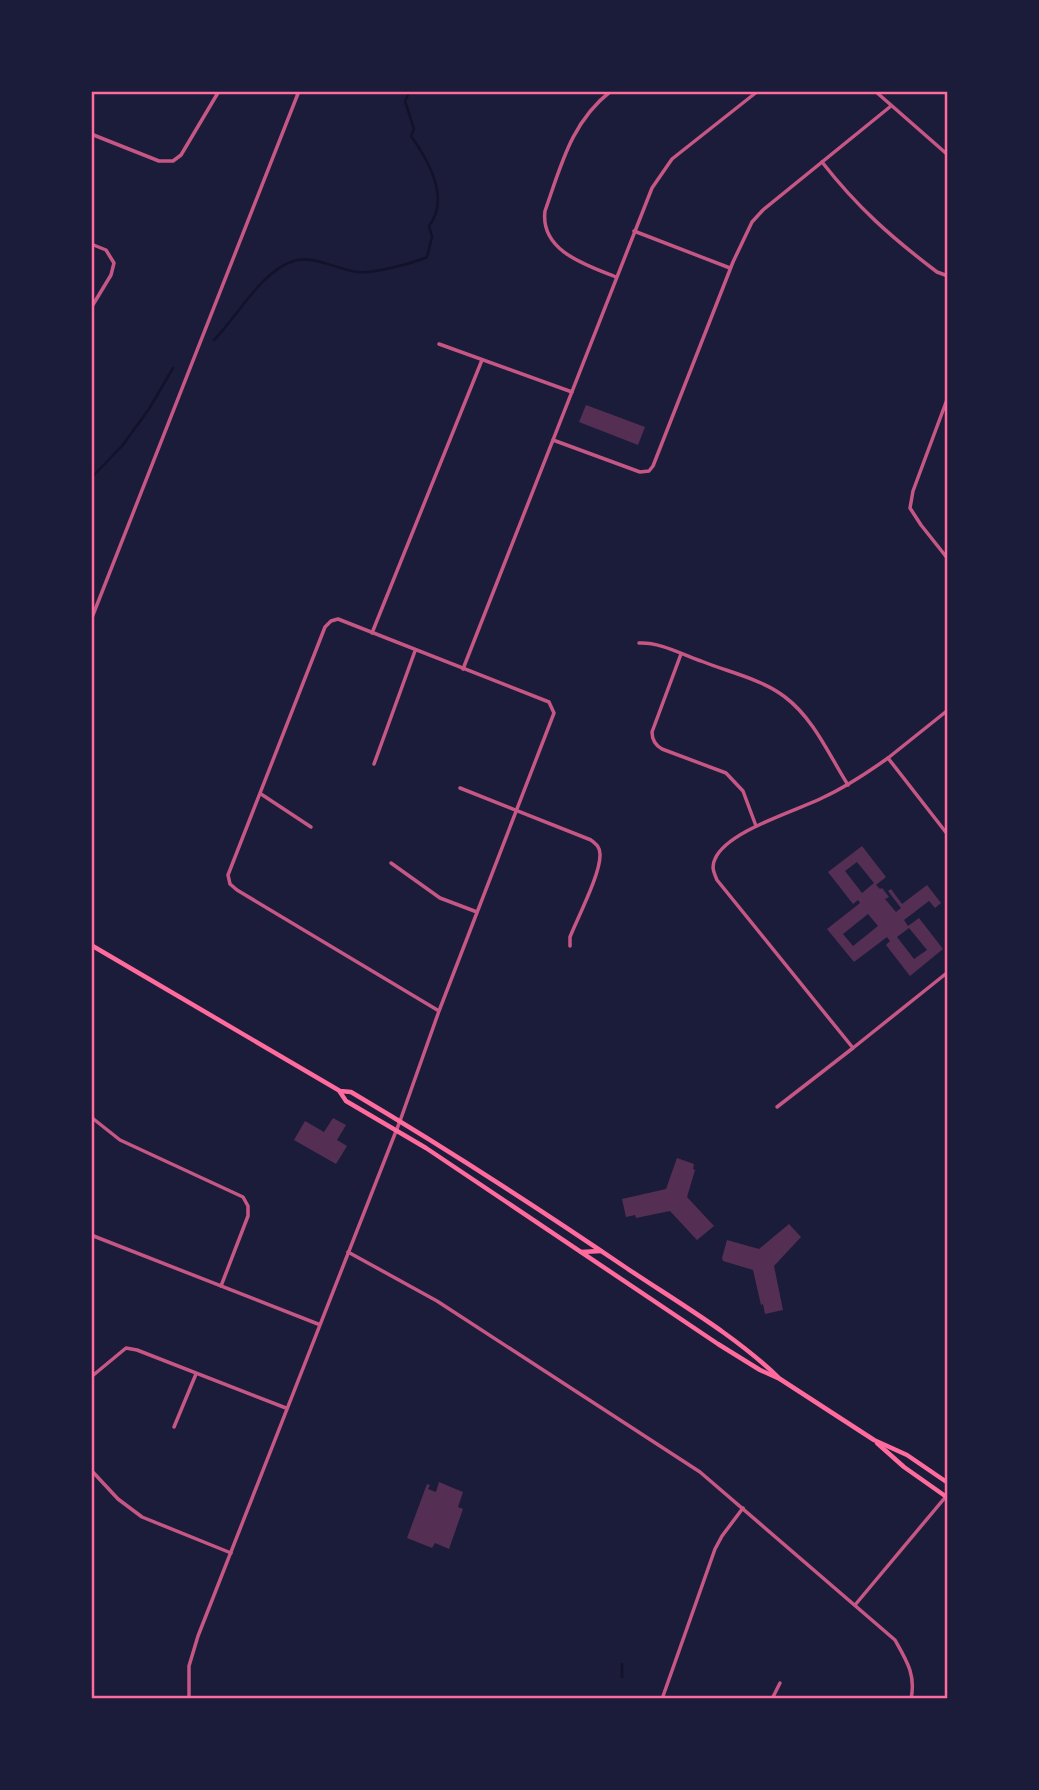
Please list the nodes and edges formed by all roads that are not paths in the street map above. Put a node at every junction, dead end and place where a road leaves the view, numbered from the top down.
1 (219, 91) edge
2 (299, 91) edge
3 (611, 91) edge
4 (758, 91) edge
5 (875, 91) edge
6 (891, 106) junction
7 (91, 134) edge
8 (948, 155) edge
9 (822, 162) junction
10 (634, 231) junction
11 (91, 244) edge
12 (730, 268) junction
13 (948, 276) edge
14 (616, 277) junction
15 (91, 307) edge
16 (439, 344) dead end
17 (481, 360) junction
18 (572, 392) junction
19 (948, 397) edge
20 (553, 440) junction
21 (948, 559) edge
22 (91, 621) edge
23 (372, 633) junction
24 (639, 643) dead end
25 (415, 650) junction
26 (681, 654) junction
27 (463, 669) junction
28 (948, 710) edge
29 (888, 758) junction
30 (374, 764) dead end
31 (848, 785) junction
32 (460, 788) dead end
33 (261, 794) junction
34 (517, 810) junction
35 (756, 826) junction
36 (311, 827) dead end
37 (948, 835) edge
38 (391, 863) dead end
39 (477, 912) junction
40 (91, 945) edge
41 (570, 946) dead end
42 (948, 972) edge
43 (439, 1011) junction
44 (853, 1048) junction
45 (340, 1091) junction
46 (777, 1107) dead end
47 (91, 1117) edge
48 (400, 1121) junction
49 (395, 1130) junction
50 (91, 1235) edge
51 (601, 1251) junction
52 (348, 1252) junction
53 (581, 1252) junction
54 (220, 1286) junction
55 (318, 1324) junction
56 (196, 1374) junction
57 (91, 1377) edge
58 (780, 1379) junction
59 (286, 1409) junction
60 (174, 1427) dead end
61 (874, 1440) junction
62 (91, 1470) edge
63 (948, 1483) edge
64 (947, 1496) edge
65 (743, 1508) junction
66 (231, 1553) junction
67 (855, 1605) junction
68 (780, 1683) dead end
69 (189, 1699) edge
70 (662, 1699) edge
71 (772, 1699) edge
72 (911, 1699) edge

1 - 7 street
2 - 22 street
3 - 14 street
4 - 10 street
5 - 6 street
6 - 8 street
6 - 9 street
9 - 12 street
9 - 13 street
10 - 12 street
10 - 14 street
11 - 15 street
12 - 20 street
14 - 18 street
16 - 17 street
17 - 18 street
17 - 23 street
18 - 20 street
19 - 21 street
20 - 27 street
23 - 25 street
23 - 33 street
24 - 26 street
25 - 27 street
25 - 30 street
26 - 31 street
26 - 35 street
27 - 34 street
28 - 29 street
29 - 31 street
29 - 37 street
31 - 35 street
32 - 34 street
33 - 36 street
33 - 43 street
34 - 39 street
34 - 41 street
35 - 44 street
38 - 39 street
39 - 43 street
40 - 45 main road
42 - 44 street
43 - 48 street
44 - 46 street
45 - 48 main road
45 - 49 main road
47 - 54 street
48 - 49 street
48 - 51 main road
49 - 52 street
49 - 53 main road
50 - 54 street
51 - 53 main road
51 - 58 main road
52 - 55 street
52 - 65 street
53 - 58 main road
54 - 55 street
55 - 59 street
56 - 57 street
56 - 59 street
56 - 60 street
58 - 61 main road
59 - 66 street
61 - 63 main road
61 - 64 main road
62 - 66 street
64 - 67 street
65 - 67 street
65 - 70 street
66 - 69 street
67 - 72 street
68 - 71 street

